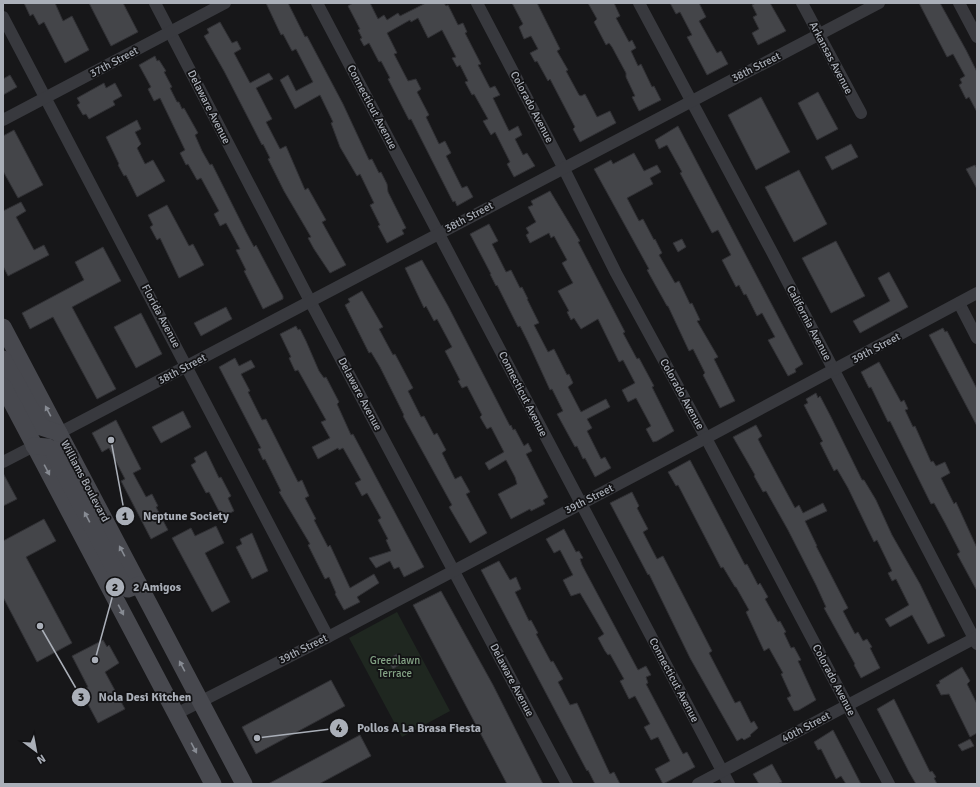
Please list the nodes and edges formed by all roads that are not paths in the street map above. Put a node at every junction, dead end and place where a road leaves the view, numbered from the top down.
1 (155, 3) edge
2 (225, 3) edge
3 (317, 3) edge
4 (477, 3) edge
5 (640, 3) edge
6 (802, 3) edge
7 (878, 3) edge
8 (959, 3) edge
9 (3, 17) edge
10 (170, 32) junction
11 (818, 34) junction
12 (977, 37) edge
13 (46, 98) junction
14 (691, 101) junction
15 (861, 113) dead end
16 (3, 120) edge
17 (563, 167) junction
18 (439, 233) junction
19 (977, 294) edge
20 (310, 301) junction
21 (959, 303) junction
22 (3, 327) edge
23 (977, 338) edge
24 (3, 359) edge
25 (187, 366) junction
26 (834, 370) junction
27 (3, 386) edge
28 (59, 433) junction
29 (706, 438) junction
30 (34, 446) junction
31 (3, 462) edge
32 (580, 504) junction
33 (453, 570) junction
34 (139, 585) junction
35 (328, 637) junction
36 (976, 640) edge
37 (200, 701) junction
38 (847, 704) junction
39 (176, 714) junction
40 (722, 771) junction
41 (213, 784) edge
42 (244, 784) edge
43 (567, 784) edge
44 (698, 784) edge
45 (729, 784) edge
46 (889, 784) edge

1 - 10 street, Delaware Avenue
2 - 10 street, 37th Street
3 - 18 street, Connecticut Avenue
4 - 17 street, Colorado Avenue
5 - 14 street, California Avenue
6 - 11 street, Arkansas Avenue
7 - 11 street, 38th Street
8 - 12 street
9 - 13 street, Florida Avenue
10 - 13 street, 37th Street
10 - 20 street, Delaware Avenue
11 - 14 street, 38th Street
11 - 15 street, Arkansas Avenue
13 - 16 street, 37th Street
13 - 25 street, Florida Avenue
14 - 17 street, 38th Street
14 - 26 street, California Avenue
17 - 18 street, 38th Street
17 - 29 street, Colorado Avenue
18 - 20 street, 38th Street
18 - 32 street, Connecticut Avenue
19 - 21 street, 39th Street
20 - 25 street, 38th Street
20 - 33 street, Delaware Avenue
21 - 23 street
21 - 26 street, 39th Street
28 -> 22 main road, Williams Boulevard
24 - 28 main road
25 - 28 street, 38th Street
25 - 35 street, Florida Avenue
26 - 29 street, 39th Street
26 - 36 street, California Avenue
27 - 30 main road
34 -> 28 main road, Williams Boulevard
29 - 32 street, 39th Street
29 - 38 street, Colorado Avenue
30 - 31 street
34 -> 30 main road
30 -> 39 main road
32 - 33 street, 39th Street
32 - 40 street, Connecticut Avenue
33 - 35 street, 39th Street
33 - 43 street, Delaware Avenue
37 -> 34 main road, Williams Boulevard
35 - 37 street, 39th Street
36 - 38 street, 40th Street
37 - 39 street, 39th Street
37 - 42 main road, Williams Boulevard
38 - 40 street, 40th Street
38 - 46 street, Colorado Avenue
39 -> 41 main road
40 - 44 street, 40th Street
40 - 45 street, Connecticut Avenue

